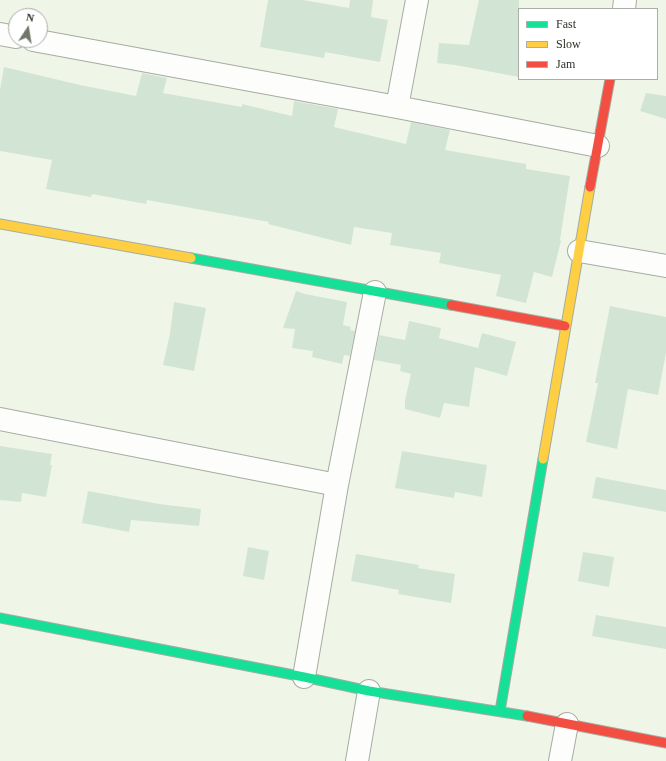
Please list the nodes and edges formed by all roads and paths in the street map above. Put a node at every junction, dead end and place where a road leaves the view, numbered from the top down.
1 (417, 0) edge
2 (48, 43) edge
3 (610, 80) edge
4 (397, 106) junction
5 (598, 146) junction
6 (0, 224) edge
7 (579, 251) junction
8 (666, 266) edge
9 (375, 292) junction
10 (565, 326) junction
11 (0, 419) edge
12 (337, 484) junction
13 (0, 618) edge
14 (304, 677) junction
15 (369, 691) junction
16 (500, 711) junction
17 (567, 724) junction
18 (666, 743) edge
19 (357, 761) edge
20 (560, 761) edge

1 - 4 street
2 - 4 street
3 - 5 street
4 - 5 street
5 - 7 street
6 - 9 street
7 - 8 street
7 - 10 street
9 - 10 street
9 - 12 street
10 - 16 street
11 - 12 street
12 - 14 street
13 - 14 street
14 - 15 street
15 - 16 street
15 - 19 street
16 - 17 street
17 - 18 street
17 - 20 street

